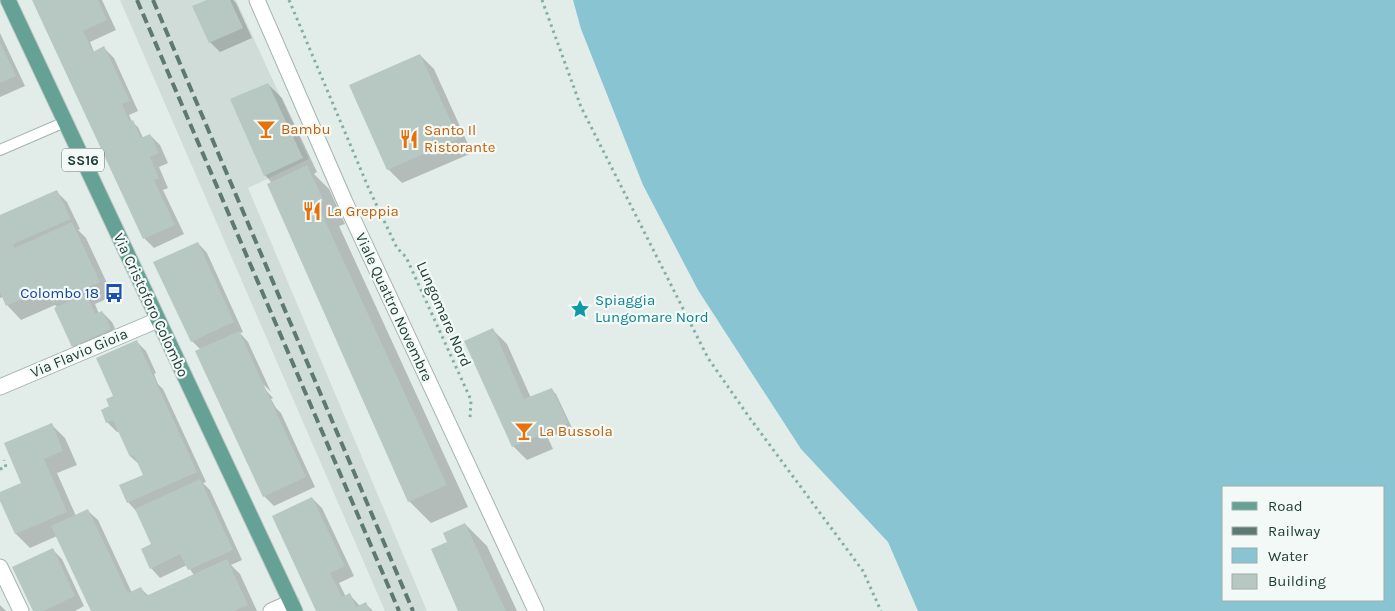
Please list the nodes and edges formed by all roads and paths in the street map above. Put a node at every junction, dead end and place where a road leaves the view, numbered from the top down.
1 (8, 0) edge
2 (257, 0) edge
3 (289, 0) edge
4 (542, 0) edge
5 (65, 122) junction
6 (0, 150) edge
7 (158, 320) junction
8 (0, 387) edge
9 (470, 420) dead end
10 (4, 460) dead end
11 (0, 469) edge
12 (0, 567) edge
13 (293, 607) edge
14 (21, 611) edge
15 (271, 611) edge
16 (536, 611) edge
17 (882, 611) edge

1 - 5 main road, Via Cristoforo Colombo / SS16
2 - 16 street, Viale Quattro Novembre
3 - 9 path, Lungomare Nord
4 - 17 path
5 - 6 lane
5 - 7 main road, Via Cristoforo Colombo / SS16
7 - 8 street, Via Flavio Gioia
7 - 13 main road, Via Cristoforo Colombo / SS16
10 - 11 path
12 - 14 street
13 - 15 street

